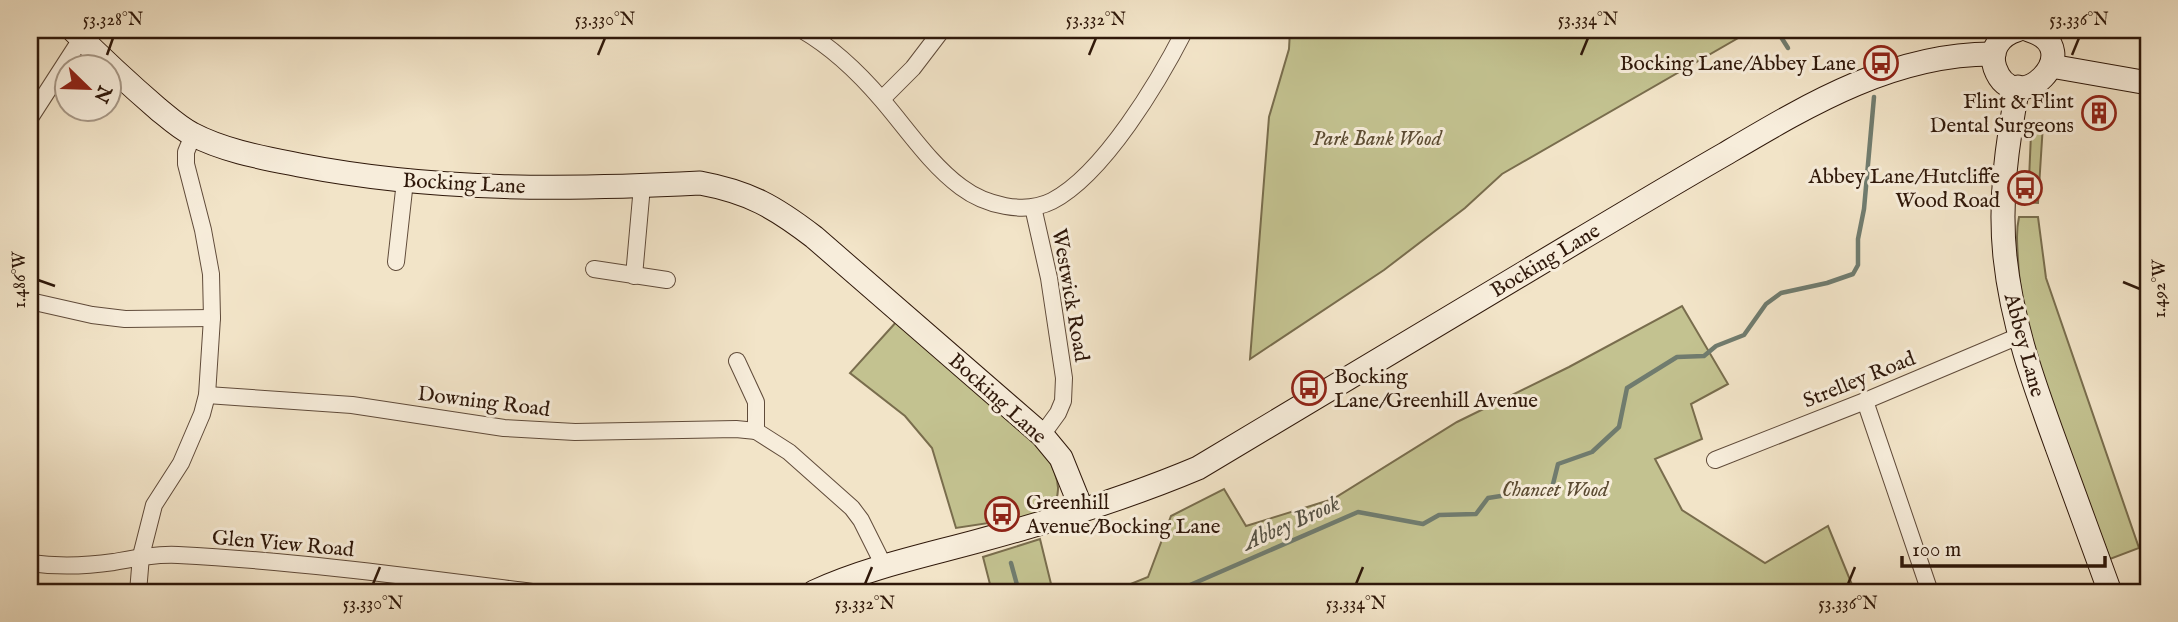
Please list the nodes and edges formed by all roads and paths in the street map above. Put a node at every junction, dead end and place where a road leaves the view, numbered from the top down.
1 (802, 30) edge
2 (942, 30) edge
3 (1185, 30) edge
4 (2017, 30) edge
5 (2029, 30) edge
6 (77, 34) edge
7 (1994, 54) junction
8 (2051, 66) junction
9 (2148, 83) edge
10 (2018, 87) junction
11 (882, 100) junction
12 (30, 118) edge
13 (193, 135) junction
14 (405, 181) junction
15 (642, 186) junction
16 (1033, 206) junction
17 (396, 262) dead end
18 (594, 269) dead end
19 (634, 276) junction
20 (667, 280) dead end
21 (30, 301) edge
22 (212, 318) junction
23 (2019, 336) junction
24 (737, 361) dead end
25 (207, 395) junction
26 (1865, 401) junction
27 (756, 431) junction
28 (1042, 435) junction
29 (1715, 460) dead end
30 (1082, 510) junction
31 (141, 556) junction
32 (30, 563) edge
33 (884, 566) junction
34 (138, 592) edge
35 (532, 592) edge
36 (814, 592) edge
37 (1930, 592) edge
38 (2110, 592) edge

1 - 11 street, Westwick Road
2 - 11 street
3 - 16 street
4 - 7 street
5 - 8 street
6 - 12 street
6 - 13 street, Bocking Lane
7 - 10 street
7 - 30 street, Bocking Lane
8 - 9 street
8 - 10 street
10 - 23 street, Abbey Lane
11 - 16 street, Westwick Road
13 - 14 street, Bocking Lane
13 - 22 street
14 - 15 street, Bocking Lane
14 - 17 street
15 - 19 street
15 - 28 street, Bocking Lane
16 - 28 street, Westwick Road
18 - 19 street
19 - 20 street
21 - 22 street
22 - 25 street
23 - 26 street, Strelley Road
23 - 38 street, Abbey Lane
24 - 27 street
25 - 27 street, Downing Road
25 - 31 street
26 - 29 street, Strelley Road
26 - 37 street
27 - 33 street
28 - 30 street, Bocking Lane
30 - 33 street
31 - 32 street, Glen View Road
31 - 34 street
31 - 35 street, Glen View Road
33 - 36 street

